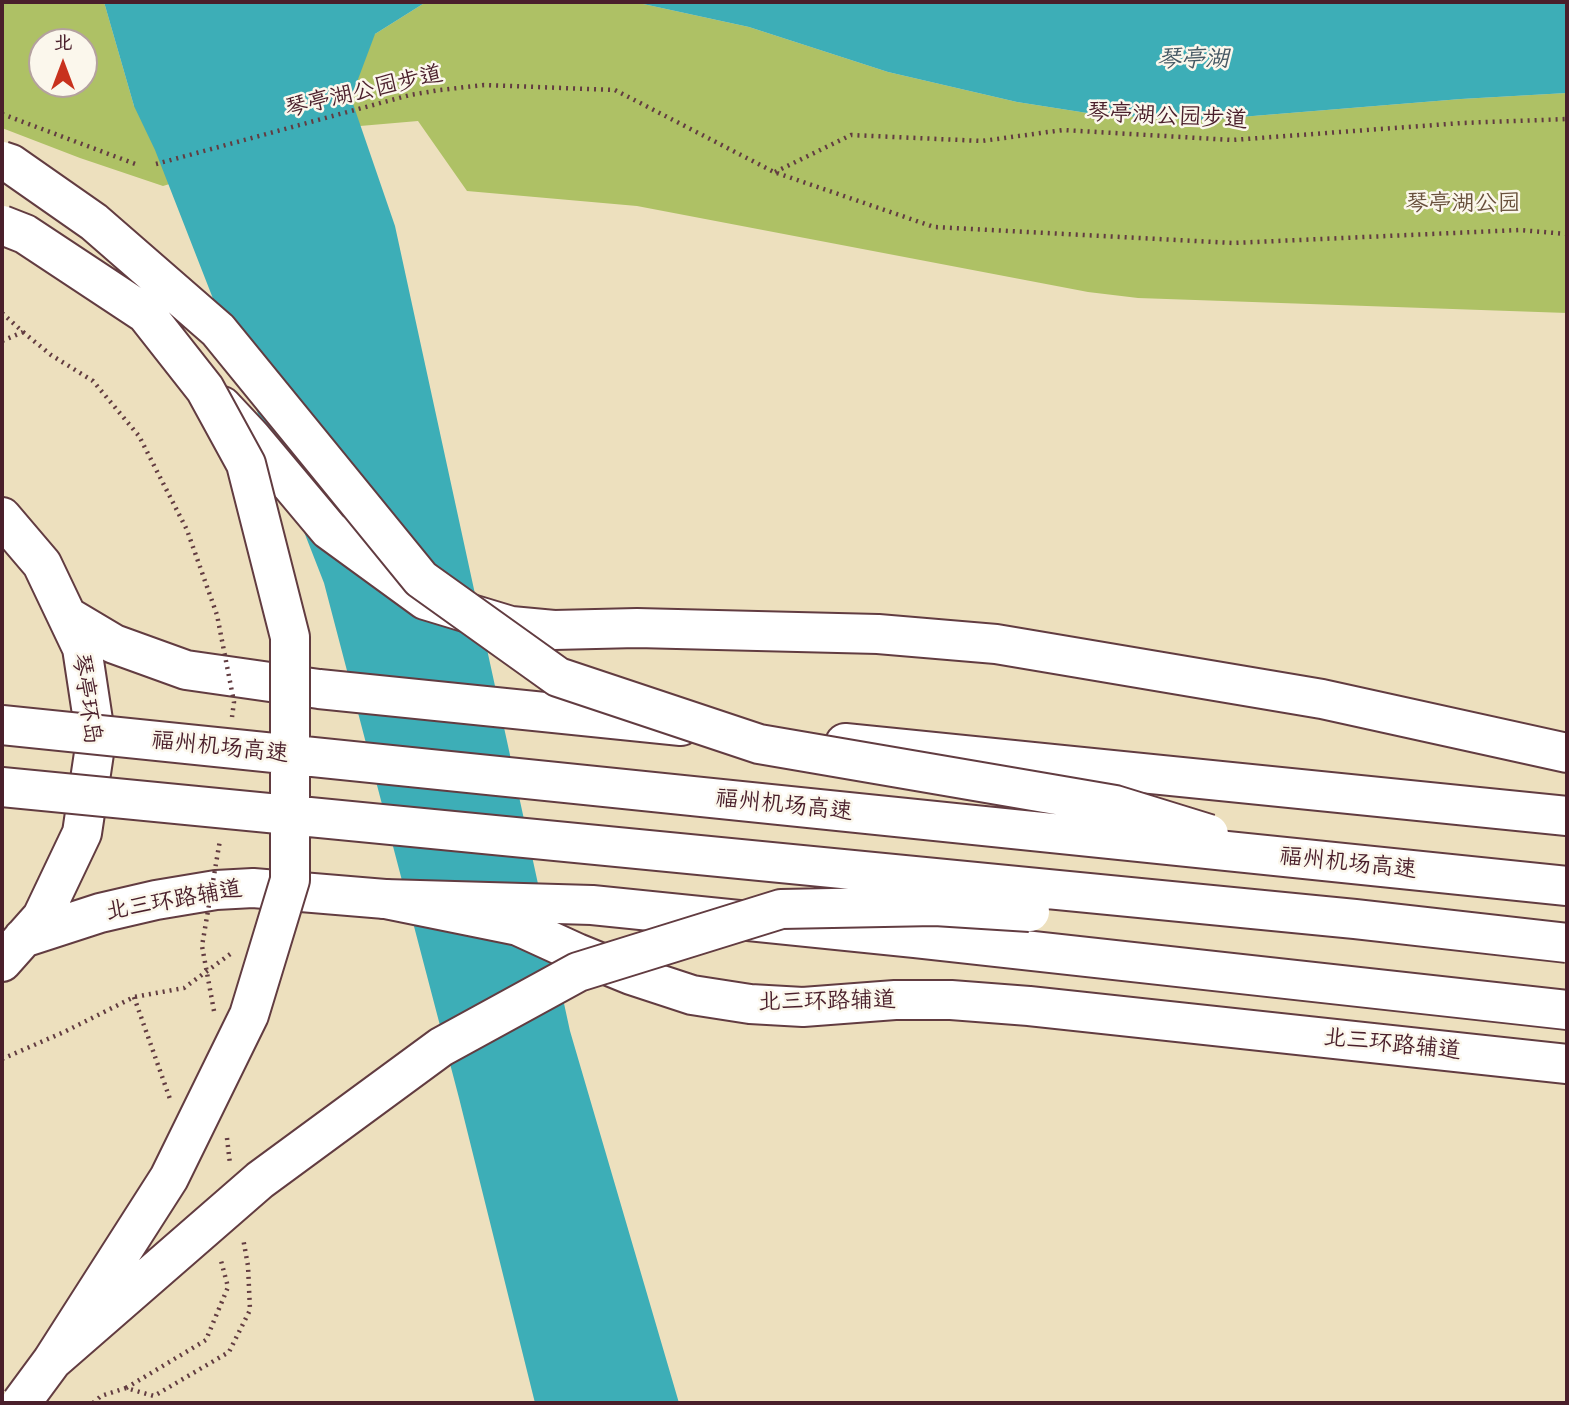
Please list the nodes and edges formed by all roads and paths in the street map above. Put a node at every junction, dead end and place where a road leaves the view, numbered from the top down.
1 (2, 114) edge
2 (1567, 119) edge
3 (2, 160) edge
4 (156, 164) dead end
5 (138, 165) dead end
6 (774, 172) junction
7 (2, 225) edge
8 (1567, 234) edge
9 (2, 313) edge
10 (23, 332) junction
11 (2, 341) edge
12 (205, 388) junction
13 (2, 517) edge
14 (66, 616) junction
15 (2, 725) edge
16 (231, 730) dead end
17 (1567, 753) edge
18 (2, 786) edge
19 (1567, 816) edge
20 (221, 827) dead end
21 (1287, 859) junction
22 (1567, 886) edge
23 (385, 899) junction
24 (1355, 919) junction
25 (1567, 943) edge
26 (237, 949) dead end
27 (12, 950) edge
28 (1567, 1010) edge
29 (214, 1012) dead end
30 (2, 1059) edge
31 (1567, 1064) edge
32 (226, 1128) dead end
33 (230, 1167) dead end
34 (241, 1228) dead end
35 (52, 1361) junction
36 (21, 1403) edge
37 (93, 1403) edge

1 - 5 path
2 - 6 path, 琴亭湖公园步道
3 - 21 main road, bridge
4 - 6 path, 琴亭湖公园步道
6 - 8 path, 琴亭湖公园步道
7 - 12 main road, bridge
9 - 10 path
10 - 11 path
10 - 16 path, bridge
12 - 17 main road, bridge
12 - 35 main road, bridge
13 - 14 main road, 琴亭环岛
14 - 19 main road
14 - 27 main road, 琴亭环岛
15 - 21 main road, 福州机场高速, bridge
18 - 24 main road, bridge
20 - 29 path, bridge
21 - 22 main road, 福州机场高速, bridge
23 - 27 main road, 北三环路辅道
23 - 28 main road
23 - 31 main road, 北三环路辅道
24 - 25 main road, bridge
24 - 35 main road, bridge
26 - 30 path
32 - 33 path, bridge
34 - 37 path, bridge
35 - 36 main road, bridge

